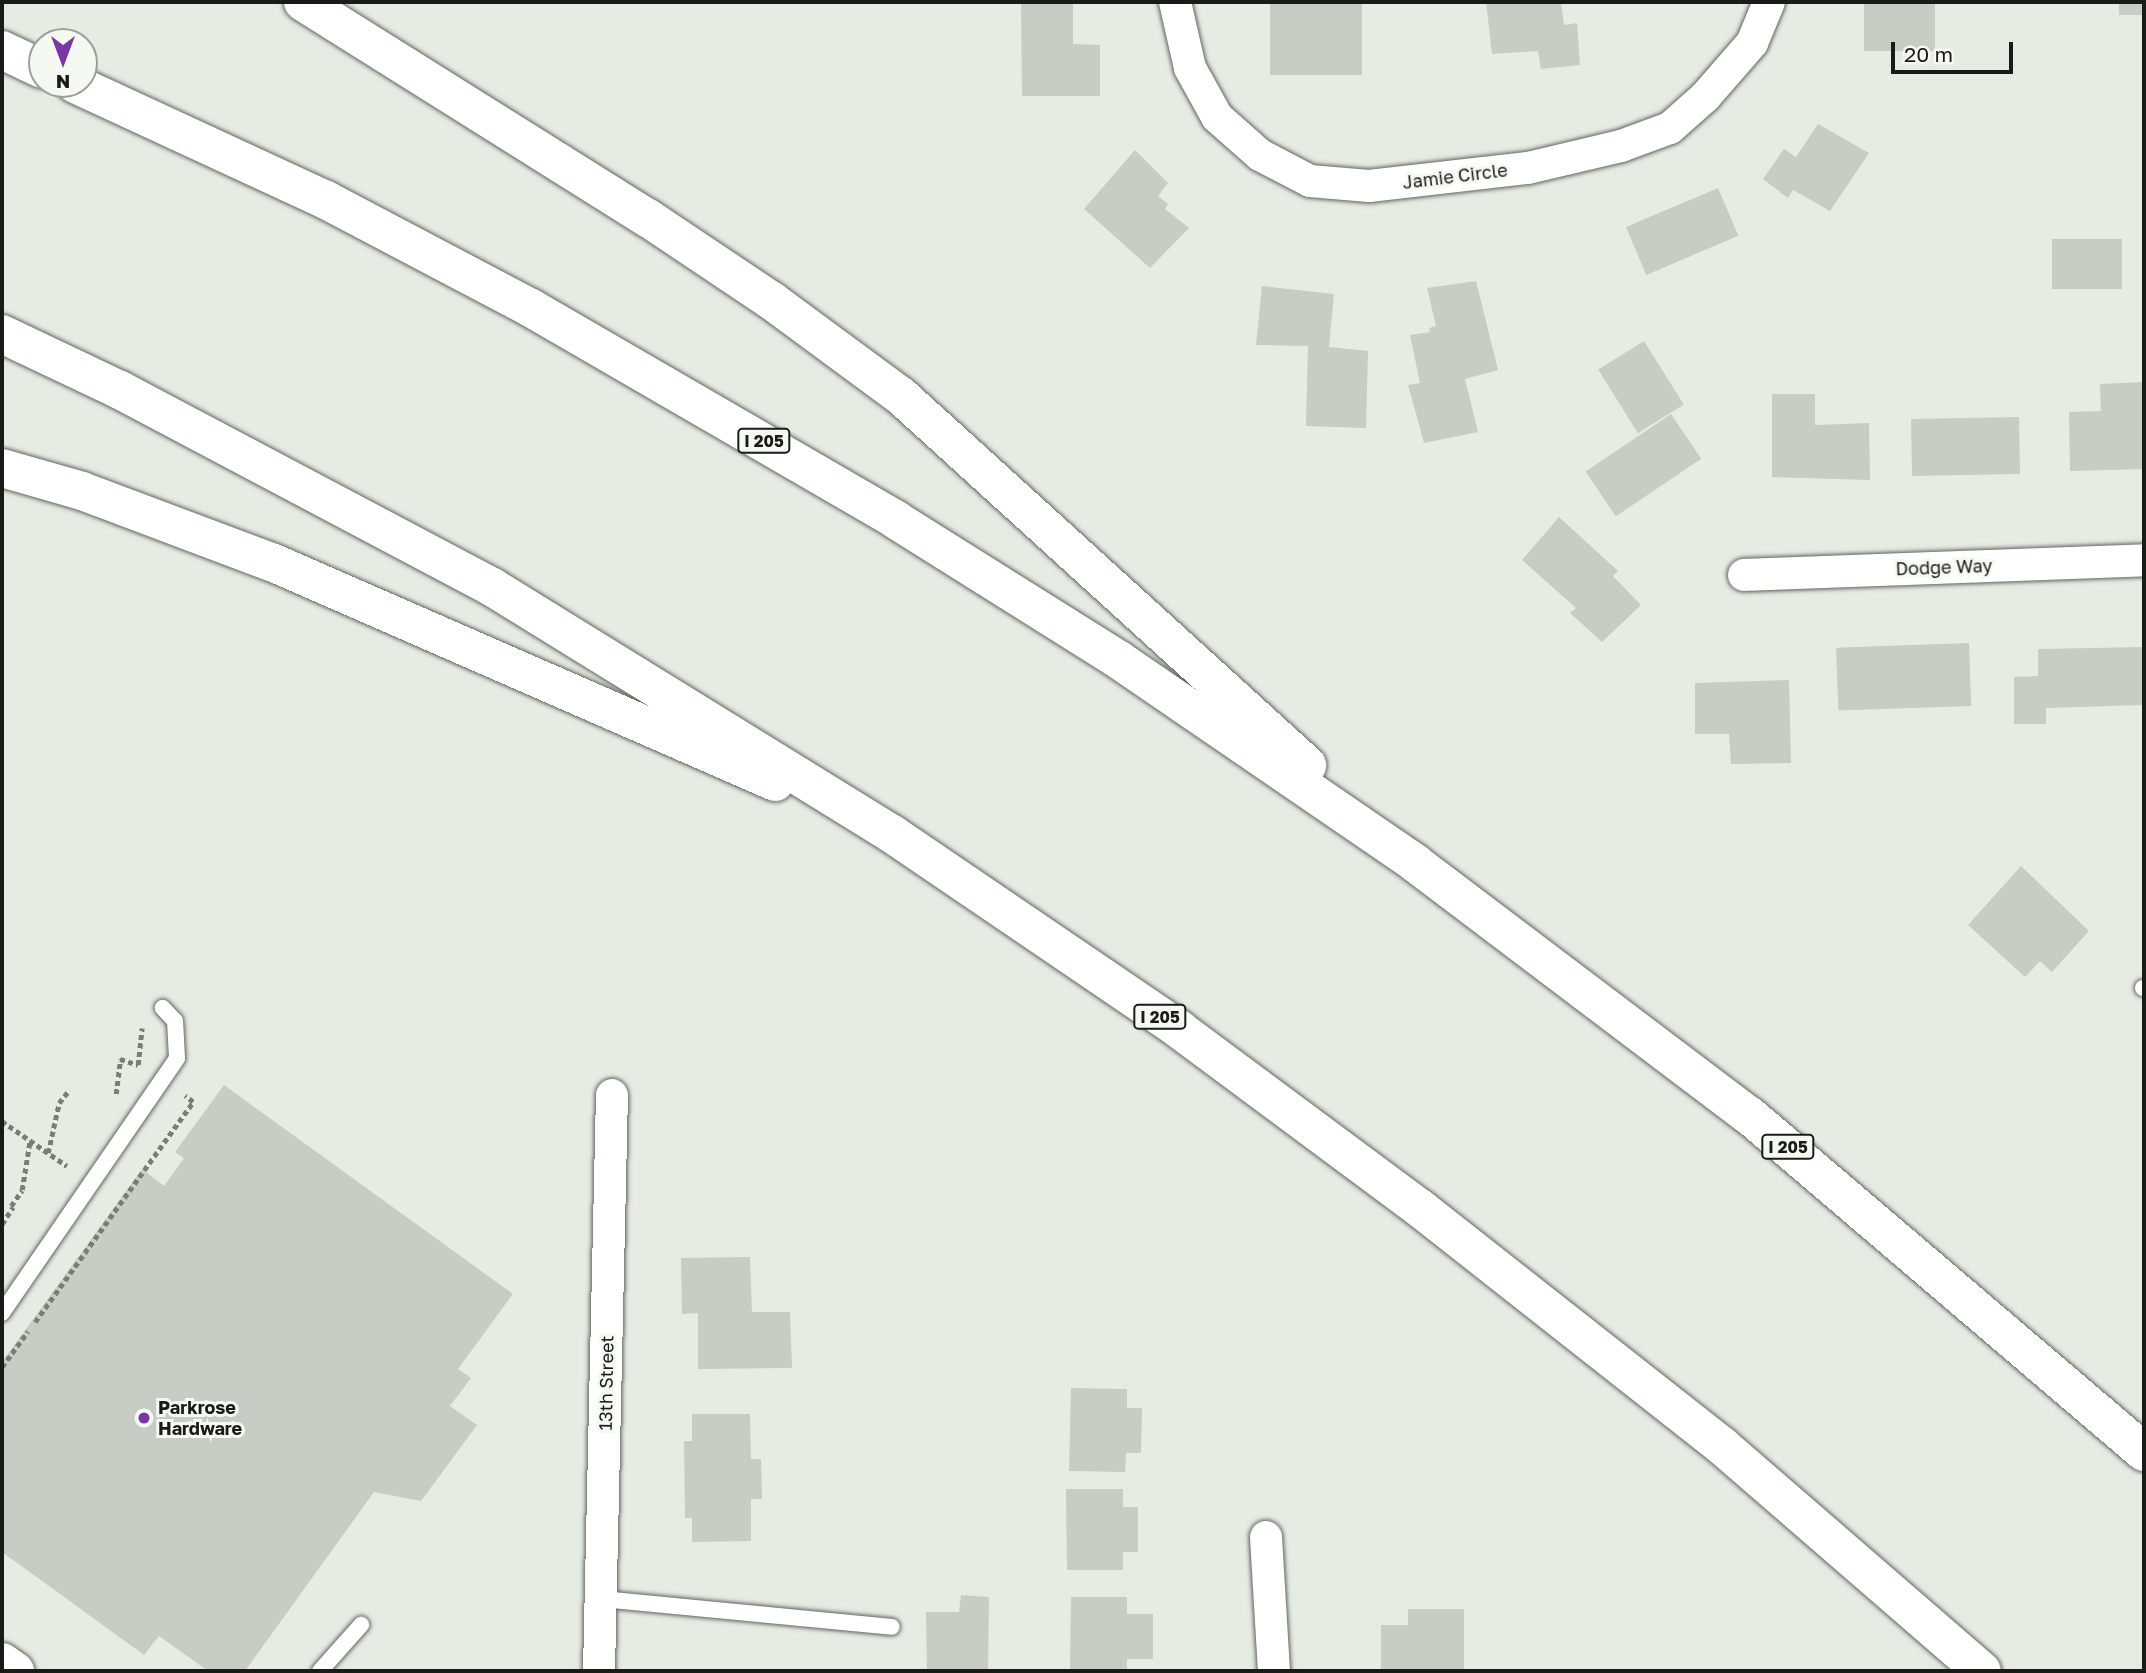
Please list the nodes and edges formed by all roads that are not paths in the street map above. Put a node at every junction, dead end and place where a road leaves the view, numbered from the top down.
1 (303, 2) edge
2 (1175, 2) edge
3 (1769, 2) edge
4 (2, 50) edge
5 (28, 62) edge
6 (98, 95) edge
7 (2, 334) edge
8 (2, 468) edge
9 (2144, 560) edge
10 (1744, 575) dead end
11 (892, 834) junction
12 (1415, 863) junction
13 (163, 1008) dead end
14 (612, 1095) dead end
15 (2, 1313) edge
16 (2144, 1452) edge
17 (1266, 1537) dead end
18 (602, 1600) junction
19 (361, 1625) dead end
20 (892, 1627) dead end
21 (2, 1662) edge
22 (15, 1671) edge
23 (320, 1671) edge
24 (599, 1671) edge
25 (1274, 1671) edge
26 (1982, 1671) edge

1 - 12 main road
2 - 3 street, Jamie Circle
4 - 5 main road
6 - 12 main road, I 205
7 - 11 main road, I 205
8 - 11 main road
9 - 10 street, Dodge Way
11 - 26 main road, I 205
12 - 16 main road, I 205
13 - 15 lane
14 - 18 street, 13th Street
17 - 25 street
18 - 20 lane
18 - 24 street, 13th Street
19 - 23 lane
21 - 22 main road

